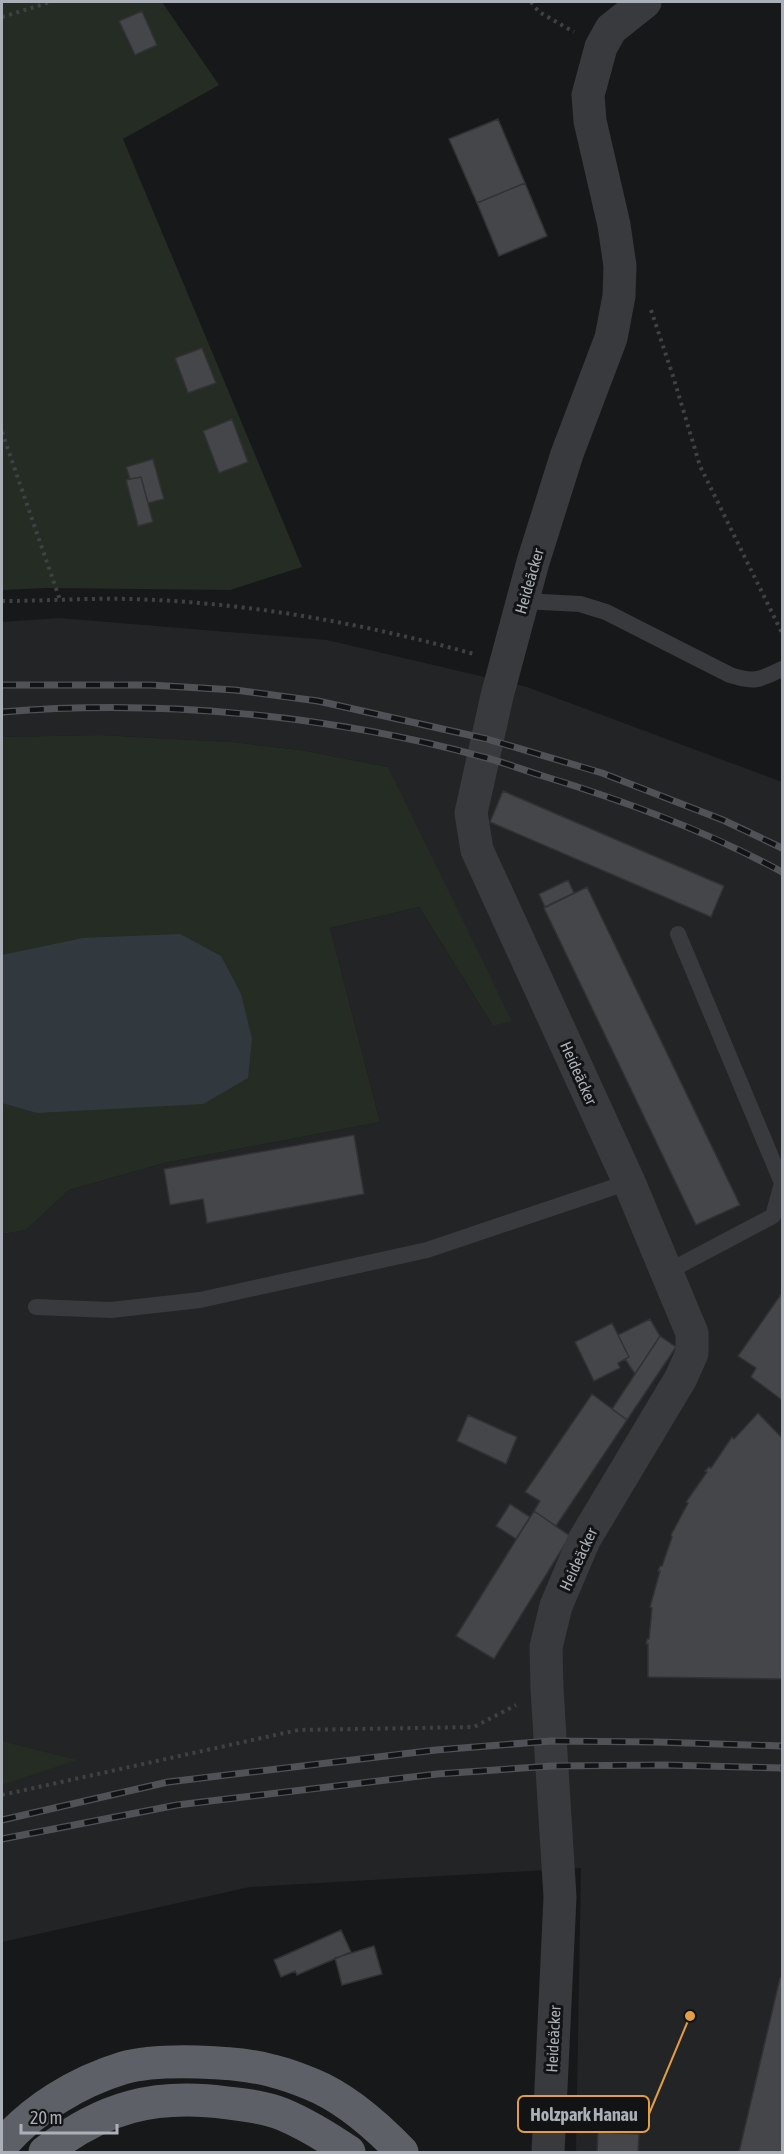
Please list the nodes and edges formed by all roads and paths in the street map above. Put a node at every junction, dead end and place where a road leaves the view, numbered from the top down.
1 (51, 2) edge
2 (531, 2) edge
3 (645, 2) edge
4 (2, 17) edge
5 (601, 47) junction
6 (647, 301) dead end
7 (2, 432) edge
8 (60, 600) junction
9 (2, 601) edge
10 (523, 601) junction
11 (783, 633) edge
12 (506, 663) junction
13 (783, 669) edge
14 (678, 934) dead end
15 (629, 1182) junction
16 (665, 1273) junction
17 (36, 1307) dead end
18 (547, 1689) junction
19 (2, 1795) edge
20 (2, 2145) edge
21 (45, 2152) edge
22 (349, 2152) edge
23 (402, 2152) edge
24 (548, 2152) edge

1 - 4 path
2 - 5 path
3 - 5 street, Heideäcker
5 - 10 street, Heideäcker
6 - 11 path
7 - 8 path
8 - 9 path
8 - 12 path
10 - 12 street, Heideäcker
10 - 13 lane
12 - 15 street, Heideäcker
14 - 16 lane
15 - 16 street, Heideäcker
15 - 17 lane
16 - 18 street, Heideäcker
18 - 19 path
18 - 24 street, Heideäcker
20 - 23 highway
21 - 22 highway

